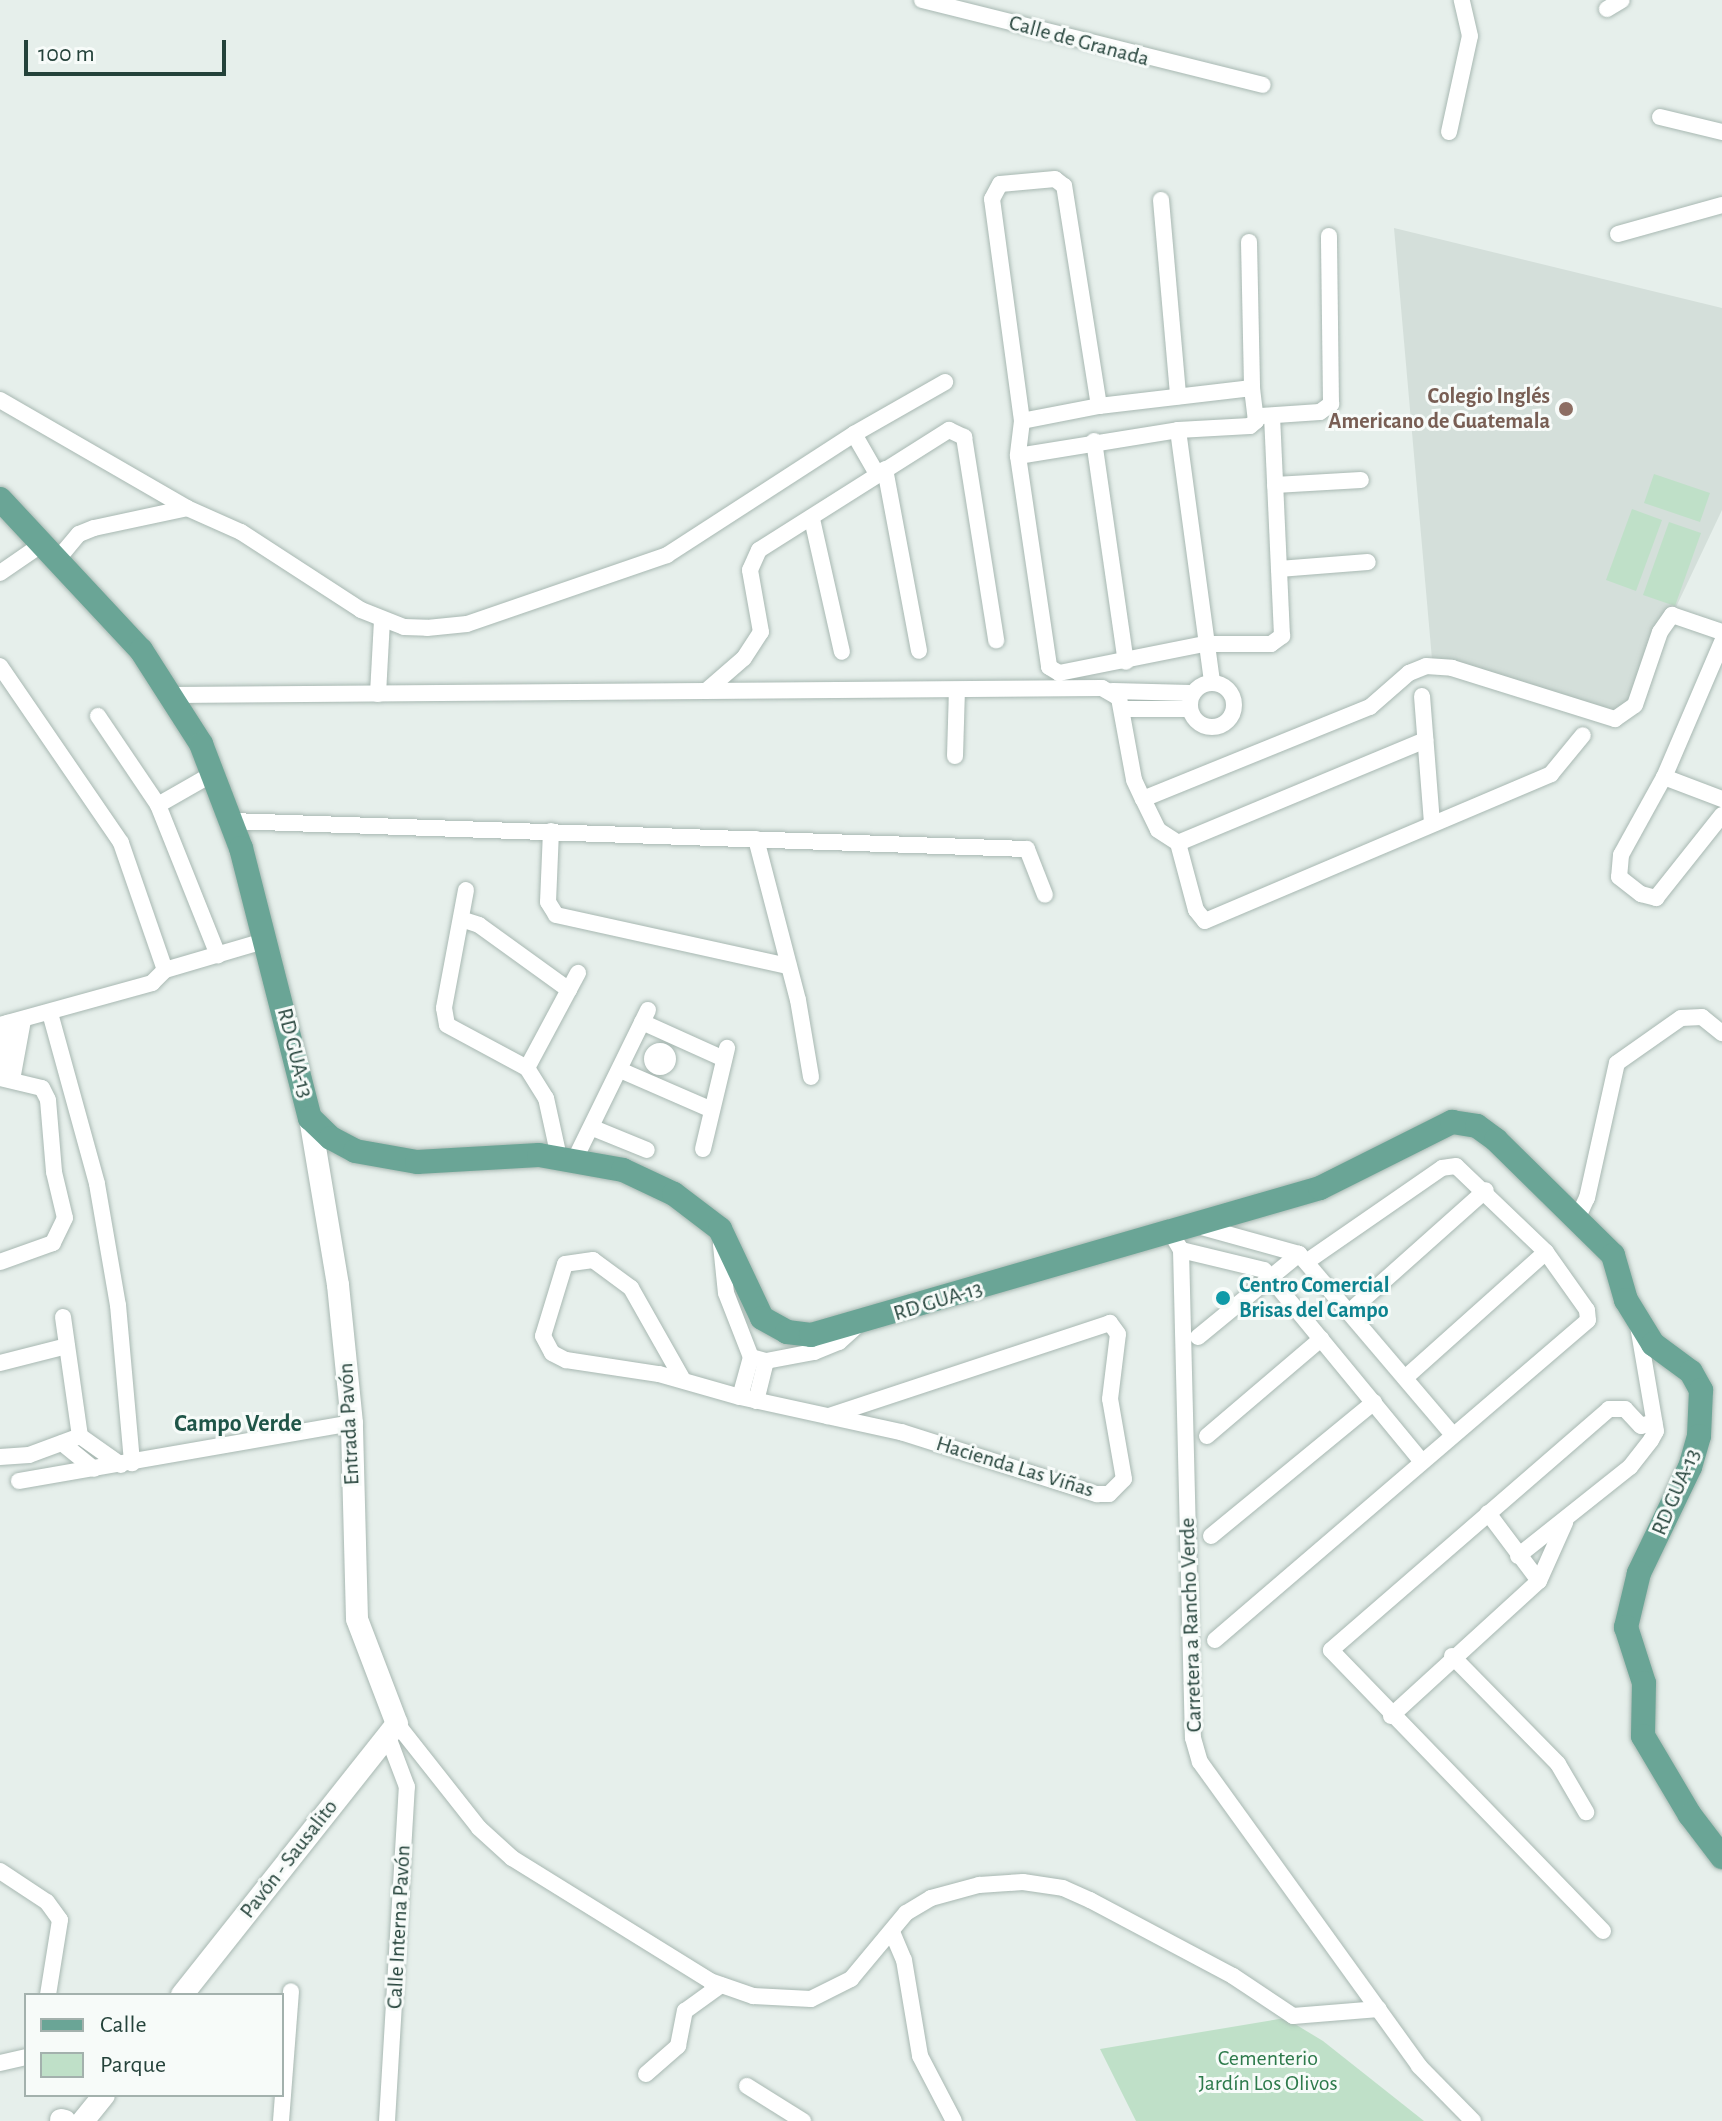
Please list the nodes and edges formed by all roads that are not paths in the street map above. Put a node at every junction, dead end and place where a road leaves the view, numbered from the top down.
1 (922, 0) edge
2 (1462, 0) edge
3 (1622, 0) edge
4 (1607, 9) dead end
5 (1263, 85) dead end
6 (1660, 117) dead end
7 (1451, 124) dead end
8 (1722, 132) edge
9 (1161, 200) dead end
10 (1722, 205) edge
11 (1618, 234) dead end
12 (1329, 236) dead end
13 (1249, 242) dead end
14 (945, 382) dead end
15 (1252, 388) junction
16 (1178, 396) junction
17 (0, 400) edge
18 (1099, 406) junction
19 (1263, 416) junction
20 (1022, 421) junction
21 (1178, 430) junction
22 (854, 434) junction
23 (1094, 441) junction
24 (1018, 456) junction
25 (881, 472) junction
26 (1361, 480) dead end
27 (1275, 485) junction
28 (0, 499) edge
29 (187, 508) junction
30 (812, 519) junction
31 (50, 552) junction
32 (1368, 562) dead end
33 (1279, 569) junction
34 (0, 573) edge
35 (382, 620) junction
36 (1722, 632) edge
37 (996, 640) dead end
38 (1722, 642) edge
39 (1204, 644) junction
40 (919, 651) dead end
41 (842, 652) dead end
42 (1126, 662) junction
43 (0, 666) edge
44 (1212, 683) junction
45 (957, 690) junction
46 (706, 691) junction
47 (1112, 691) junction
48 (378, 694) junction
49 (172, 695) junction
50 (1422, 696) dead end
51 (1191, 701) junction
52 (1122, 709) junction
53 (98, 716) dead end
54 (1583, 735) dead end
55 (1425, 740) junction
56 (955, 756) dead end
57 (214, 773) junction
58 (1664, 777) junction
59 (1143, 799) junction
60 (1722, 799) edge
61 (158, 805) junction
62 (1722, 815) edge
63 (232, 821) junction
64 (1432, 823) junction
65 (551, 831) junction
66 (756, 839) junction
67 (1178, 843) junction
68 (466, 890) dead end
69 (1045, 895) dead end
70 (461, 919) junction
71 (267, 940) junction
72 (218, 955) junction
73 (788, 966) junction
74 (165, 970) junction
75 (578, 973) dead end
76 (569, 990) junction
77 (50, 1013) junction
78 (10, 1023) edge
79 (1722, 1033) edge
80 (670, 1035) junction
81 (632, 1044) junction
82 (658, 1058) junction
83 (527, 1068) junction
84 (620, 1070) junction
85 (4, 1076) edge
86 (811, 1077) dead end
87 (652, 1084) junction
88 (712, 1110) junction
89 (310, 1118) junction
90 (593, 1128) junction
91 (703, 1149) dead end
92 (647, 1150) dead end
93 (567, 1158) junction
94 (1486, 1190) junction
95 (1577, 1219) junction
96 (720, 1229) junction
97 (1179, 1235) junction
98 (1273, 1243) junction
99 (1546, 1252) junction
100 (1302, 1258) junction
101 (0, 1262) edge
102 (1267, 1273) junction
103 (1349, 1312) junction
104 (63, 1317) dead end
105 (1637, 1319) junction
106 (858, 1325) junction
107 (1198, 1337) dead end
108 (1321, 1339) junction
109 (67, 1346) junction
110 (758, 1359) junction
111 (0, 1363) edge
112 (1405, 1378) junction
113 (683, 1380) junction
114 (748, 1399) junction
115 (1374, 1402) junction
116 (828, 1416) junction
117 (1654, 1422) junction
118 (352, 1423) junction
119 (1452, 1434) junction
120 (80, 1436) junction
121 (1207, 1436) dead end
122 (62, 1443) junction
123 (0, 1457) edge
124 (1420, 1459) junction
125 (126, 1464) junction
126 (94, 1469) junction
127 (19, 1481) dead end
128 (1488, 1513) junction
129 (1565, 1521) junction
130 (1211, 1536) dead end
131 (1518, 1556) junction
132 (1539, 1581) junction
133 (1215, 1640) dead end
134 (1452, 1656) junction
135 (1391, 1716) junction
136 (393, 1730) junction
137 (1586, 1812) dead end
138 (1722, 1857) edge
139 (0, 1871) edge
140 (1603, 1931) dead end
141 (892, 1932) junction
142 (721, 1985) junction
143 (291, 1991) dead end
144 (48, 1993) edge
145 (184, 1993) edge
146 (1379, 2009) junction
147 (24, 2057) edge
148 (0, 2063) edge
149 (646, 2074) dead end
150 (284, 2082) edge
151 (747, 2086) dead end
152 (101, 2097) edge
153 (102, 2097) edge
154 (283, 2097) edge
155 (61, 2121) edge
156 (83, 2121) edge
157 (281, 2121) edge
158 (387, 2121) edge
159 (803, 2121) edge
160 (954, 2121) edge
161 (1473, 2121) edge

1 - 5 street, Calle de Granada
2 - 7 street
3 - 4 street
6 - 8 street
9 - 16 street
10 - 11 street
12 - 19 street
13 - 15 street
14 - 22 street
15 - 16 street
15 - 19 street
16 - 18 street
17 - 29 street
18 - 20 street
18 - 20 street
19 - 21 street
19 - 27 street
20 - 24 street
21 - 23 street
21 - 39 street
22 - 25 street
22 - 35 street
23 - 24 street
23 - 42 street
24 - 42 street
25 - 30 street
25 - 37 street
25 - 40 street
26 - 27 street
27 - 33 street
28 - 31 main road, RD GUA-13
29 - 31 street
29 - 35 street
30 - 41 street
30 - 46 street
31 - 34 street
31 - 49 main road, RD GUA-13
32 - 33 street
33 - 39 street
35 - 48 street
36 - 59 street
38 - 58 street
39 - 42 street
39 - 44 street
43 - 74 street
44 - 51 street
44 - 51 street
45 - 46 street
45 - 47 street
45 - 56 street
46 - 48 street
47 - 51 street
47 - 52 street
48 - 49 street
49 - 57 main road, RD GUA-13
50 - 55 street
51 - 52 street
52 - 59 street
53 - 61 street
54 - 64 street
55 - 64 street
55 - 67 street
57 - 61 street
57 - 63 main road, RD GUA-13
58 - 60 street
58 - 62 street
59 - 67 street
61 - 72 street
63 - 65 street
63 - 71 main road, RD GUA-13
64 - 67 street
65 - 66 street
65 - 73 street
66 - 69 street
66 - 73 street
68 - 70 street
70 - 76 street
70 - 83 street
71 - 72 street
71 - 89 main road, RD GUA-13
72 - 74 street
73 - 86 street
74 - 77 street
75 - 76 street
76 - 83 street
77 - 78 street
77 - 125 street
78 - 85 street
79 - 95 street
80 - 81 street
80 - 82 street
80 - 88 street
81 - 82 street
81 - 84 street
82 - 87 street
83 - 93 street
84 - 87 street
84 - 90 street
85 - 101 street
87 - 88 street
88 - 91 street
89 - 93 main road, RD GUA-13
89 - 118 street, Entrada Pavón
90 - 92 street
90 - 93 street
93 - 96 main road, RD GUA-13
94 - 99 street
94 - 100 street
94 - 103 street
95 - 97 main road, RD GUA-13
95 - 105 main road, RD GUA-13
96 - 106 main road, RD GUA-13
96 - 110 street
97 - 98 street
97 - 102 street
97 - 106 main road, RD GUA-13
97 - 146 street, Carretera a Rancho Verde
98 - 100 street
98 - 102 street
99 - 112 street
99 - 119 street
100 - 102 street
100 - 103 street
102 - 107 street
102 - 108 street
103 - 112 street
104 - 109 street
105 - 117 street
105 - 138 main road, RD GUA-13
106 - 110 street
108 - 115 street
108 - 121 street
109 - 111 street
109 - 120 street
110 - 114 street
112 - 119 street
113 - 113 street, Hacienda Las Viñas
113 - 114 street, Hacienda Las Viñas
114 - 116 street, Hacienda Las Viñas
115 - 124 street
115 - 130 street
116 - 116 street, Hacienda Las Viñas
117 - 128 street
117 - 129 street
118 - 125 street
118 - 136 street, Entrada Pavón
119 - 124 street
120 - 122 street
120 - 125 street
122 - 123 street
122 - 126 street
124 - 133 street
125 - 126 street
126 - 127 street
128 - 131 street
128 - 135 street
129 - 131 street
129 - 132 street
131 - 132 street
132 - 134 street
134 - 135 street
134 - 137 street
135 - 140 street
136 - 142 street
136 - 145 street, Pavón - Sausalito
136 - 158 street, Calle Interna Pavón
139 - 144 street
141 - 142 street
141 - 146 street
141 - 160 street
142 - 149 street
143 - 150 street
146 - 161 street, Carretera a Rancho Verde
147 - 148 street
151 - 159 street
152 - 155 street
153 - 156 street
154 - 157 street

